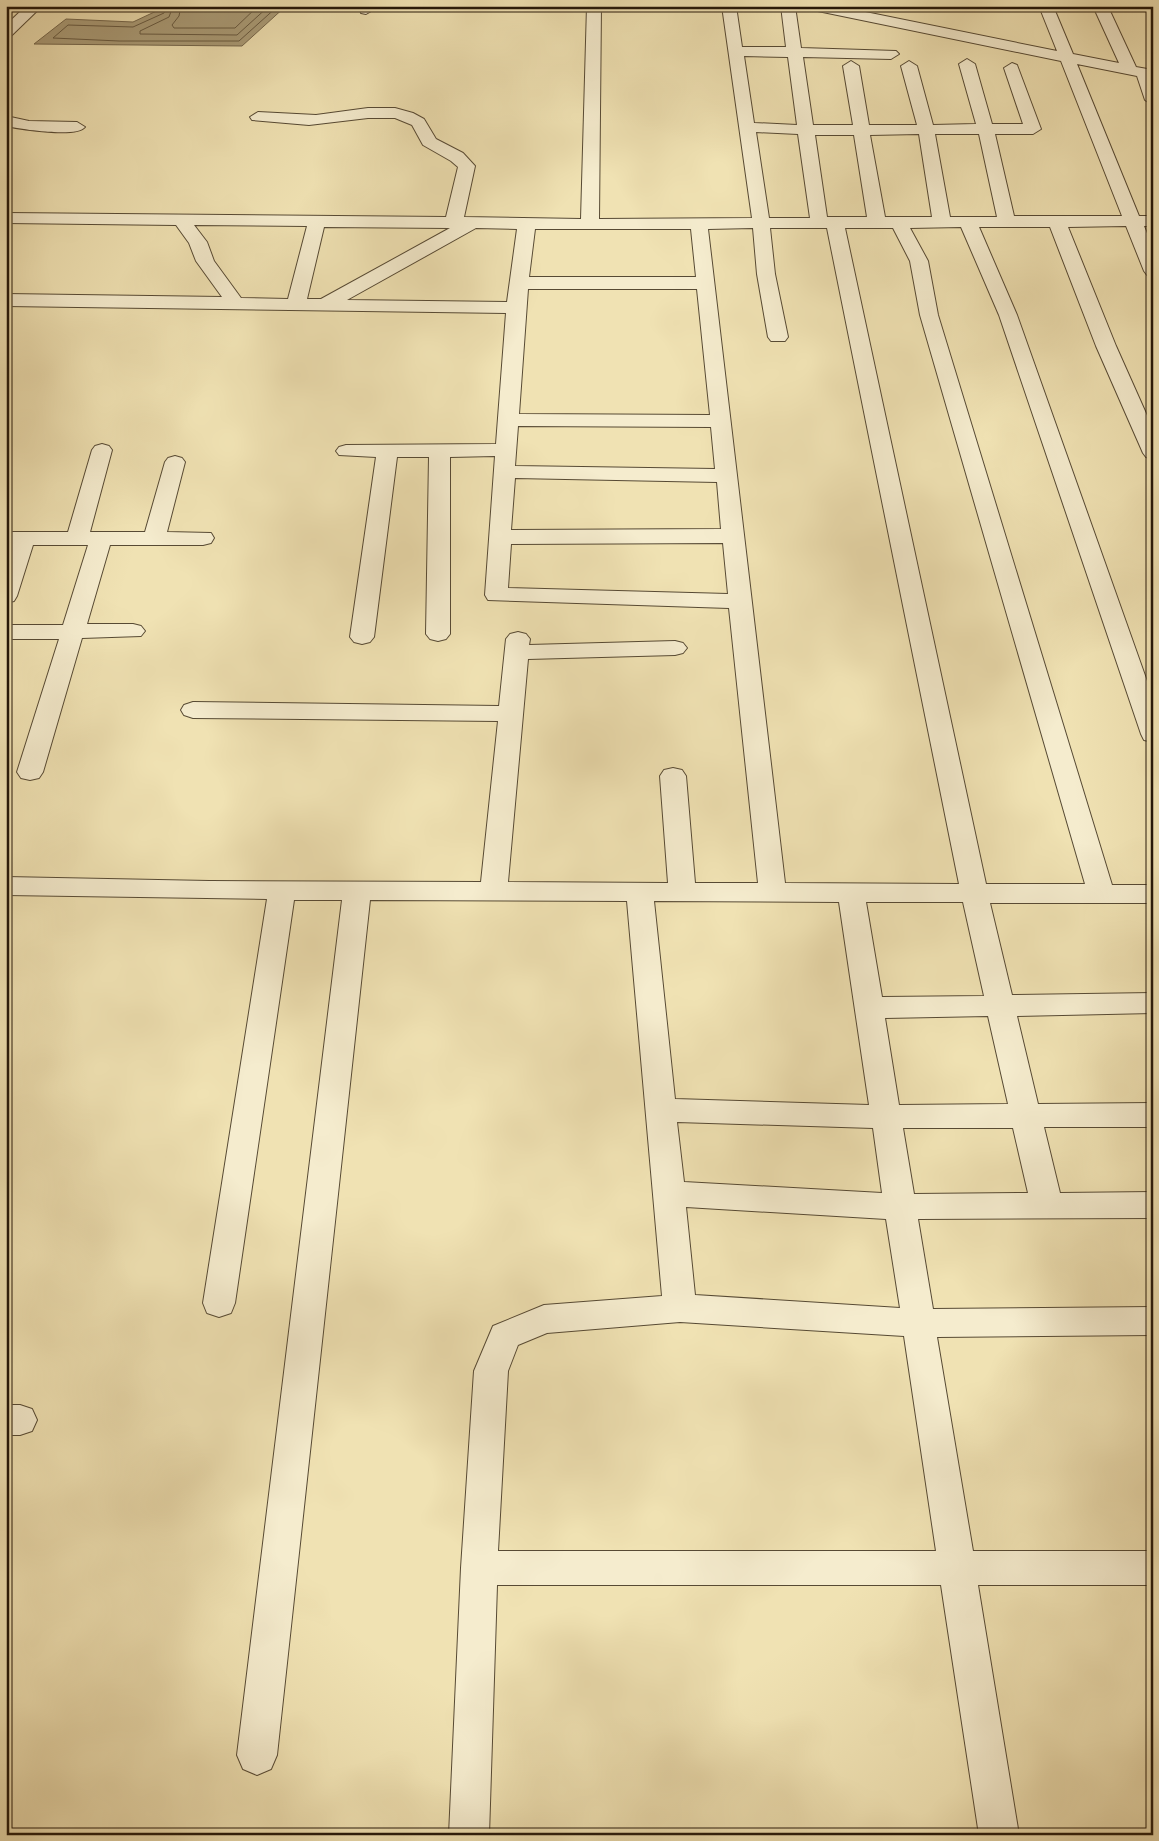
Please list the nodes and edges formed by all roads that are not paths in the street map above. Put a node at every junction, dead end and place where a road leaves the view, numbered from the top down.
1 (35, 6) edge
2 (594, 6) edge
3 (728, 6) edge
4 (788, 6) edge
5 (813, 6) edge
6 (898, 6) edge
7 (1046, 6) edge
8 (1100, 7) edge
9 (1153, 7) edge
10 (828, 8) edge
11 (845, 13) junction
12 (910, 27) junction
13 (6, 33) edge
14 (736, 51) junction
15 (795, 53) junction
16 (891, 54) dead end
17 (1068, 58) junction
18 (850, 60) junction
19 (967, 64) dead end
20 (909, 66) dead end
21 (1012, 68) dead end
22 (1142, 73) edge
23 (1153, 100) edge
24 (258, 117) dead end
25 (6, 120) edge
26 (77, 127) dead end
27 (747, 127) junction
28 (806, 130) junction
29 (862, 130) junction
30 (926, 130) junction
31 (986, 130) junction
32 (6, 218) edge
33 (180, 219) junction
34 (317, 221) junction
35 (1134, 221) junction
36 (1153, 221) edge
37 (454, 222) junction
38 (474, 222) junction
39 (942, 222) junction
40 (968, 222) junction
41 (1007, 222) junction
42 (1057, 222) junction
43 (527, 223) junction
44 (699, 223) junction
45 (761, 223) junction
46 (827, 223) junction
47 (888, 223) junction
48 (590, 224) junction
49 (1153, 271) edge
50 (705, 283) junction
51 (519, 284) junction
52 (6, 300) edge
53 (234, 301) junction
54 (296, 304) junction
55 (323, 305) junction
56 (516, 308) junction
57 (778, 337) dead end
58 (510, 420) junction
59 (721, 421) junction
60 (102, 450) dead end
61 (440, 450) junction
62 (507, 450) junction
63 (346, 451) dead end
64 (387, 451) junction
65 (1153, 453) edge
66 (175, 462) dead end
67 (506, 472) junction
68 (727, 476) junction
69 (733, 536) junction
70 (501, 537) junction
71 (203, 538) dead end
72 (15, 539) edge
73 (77, 539) junction
74 (101, 539) junction
75 (154, 539) junction
76 (6, 596) edge
77 (740, 601) junction
78 (6, 632) edge
79 (72, 632) junction
80 (133, 632) dead end
81 (438, 634) dead end
82 (362, 637) dead end
83 (675, 648) dead end
84 (193, 710) dead end
85 (511, 714) junction
86 (1153, 734) edge
87 (30, 772) dead end
88 (673, 776) dead end
89 (6, 886) edge
90 (282, 891) junction
91 (357, 891) junction
92 (494, 891) junction
93 (640, 892) junction
94 (682, 892) junction
95 (772, 892) junction
96 (851, 893) junction
97 (974, 893) junction
98 (1101, 893) junction
99 (1153, 894) edge
100 (1153, 1003) edge
101 (1000, 1004) junction
102 (869, 1008) junction
103 (661, 1110) junction
104 (1026, 1115) junction
105 (1153, 1115) edge
106 (886, 1117) junction
107 (669, 1194) junction
108 (1153, 1205) edge
109 (1048, 1206) junction
110 (900, 1207) junction
111 (219, 1303) dead end
112 (680, 1308) junction
113 (1153, 1320) edge
114 (918, 1323) junction
115 (957, 1567) junction
116 (479, 1568) junction
117 (1153, 1568) edge
118 (258, 1754) dead end
119 (469, 1835) edge
120 (998, 1835) edge

1 - 13 street
2 - 48 street
3 - 14 street
4 - 15 street
5 - 10 street
6 - 12 street
7 - 17 street
8 - 9 street
8 - 22 street
10 - 11 street
11 - 12 street
11 - 18 street
12 - 17 street
14 - 15 street
14 - 27 street
15 - 18 street
15 - 28 street
16 - 18 street
17 - 22 street
17 - 35 street
18 - 29 street
19 - 31 street
20 - 30 street
21 - 31 street
22 - 23 street
24 - 37 street
25 - 26 street
27 - 28 street
27 - 45 street
28 - 29 street
28 - 46 street
29 - 30 street
29 - 47 street
30 - 31 street
30 - 39 street
31 - 41 street
32 - 33 street
33 - 34 street
33 - 53 street
34 - 37 street
34 - 54 street
35 - 36 street
35 - 42 street
35 - 49 street
37 - 38 street
38 - 43 street
38 - 55 street
39 - 40 street
39 - 47 street
40 - 41 street
40 - 86 street
41 - 42 street
42 - 65 street
43 - 48 street
43 - 51 street
44 - 45 street
44 - 48 street
44 - 50 street
45 - 46 street
45 - 57 street
46 - 47 street
46 - 97 street
47 - 98 street
50 - 51 street
50 - 59 street
51 - 56 street
52 - 53 street
53 - 54 street
54 - 55 street
55 - 56 street
56 - 58 street
58 - 59 street
58 - 62 street
59 - 68 street
60 - 73 street
61 - 62 street
61 - 64 street
61 - 81 street
62 - 67 street
63 - 64 street
64 - 82 street
66 - 75 street
67 - 68 street
67 - 70 street
68 - 69 street
69 - 70 street
69 - 77 street
70 - 77 street
71 - 75 street
72 - 73 street
72 - 76 street
73 - 74 street
74 - 75 street
74 - 79 street
77 - 95 street
78 - 79 street
79 - 80 street
79 - 87 street
83 - 85 street
84 - 85 street
85 - 92 street
88 - 94 street
89 - 90 street
90 - 91 street
90 - 111 street
91 - 92 street
91 - 118 street
92 - 93 street
93 - 94 street
93 - 103 street
94 - 95 street
95 - 96 street
96 - 97 street
96 - 102 street
97 - 98 street
97 - 101 street
98 - 99 street
100 - 101 street
101 - 102 street
101 - 104 street
102 - 106 street
103 - 106 street
103 - 107 street
104 - 105 street
104 - 106 street
104 - 109 street
106 - 110 street
107 - 110 street
107 - 112 street
108 - 109 street
109 - 110 street
110 - 114 street
112 - 114 street
112 - 116 street
113 - 114 street
114 - 115 street
115 - 116 street
115 - 117 street
115 - 120 street
116 - 119 street

